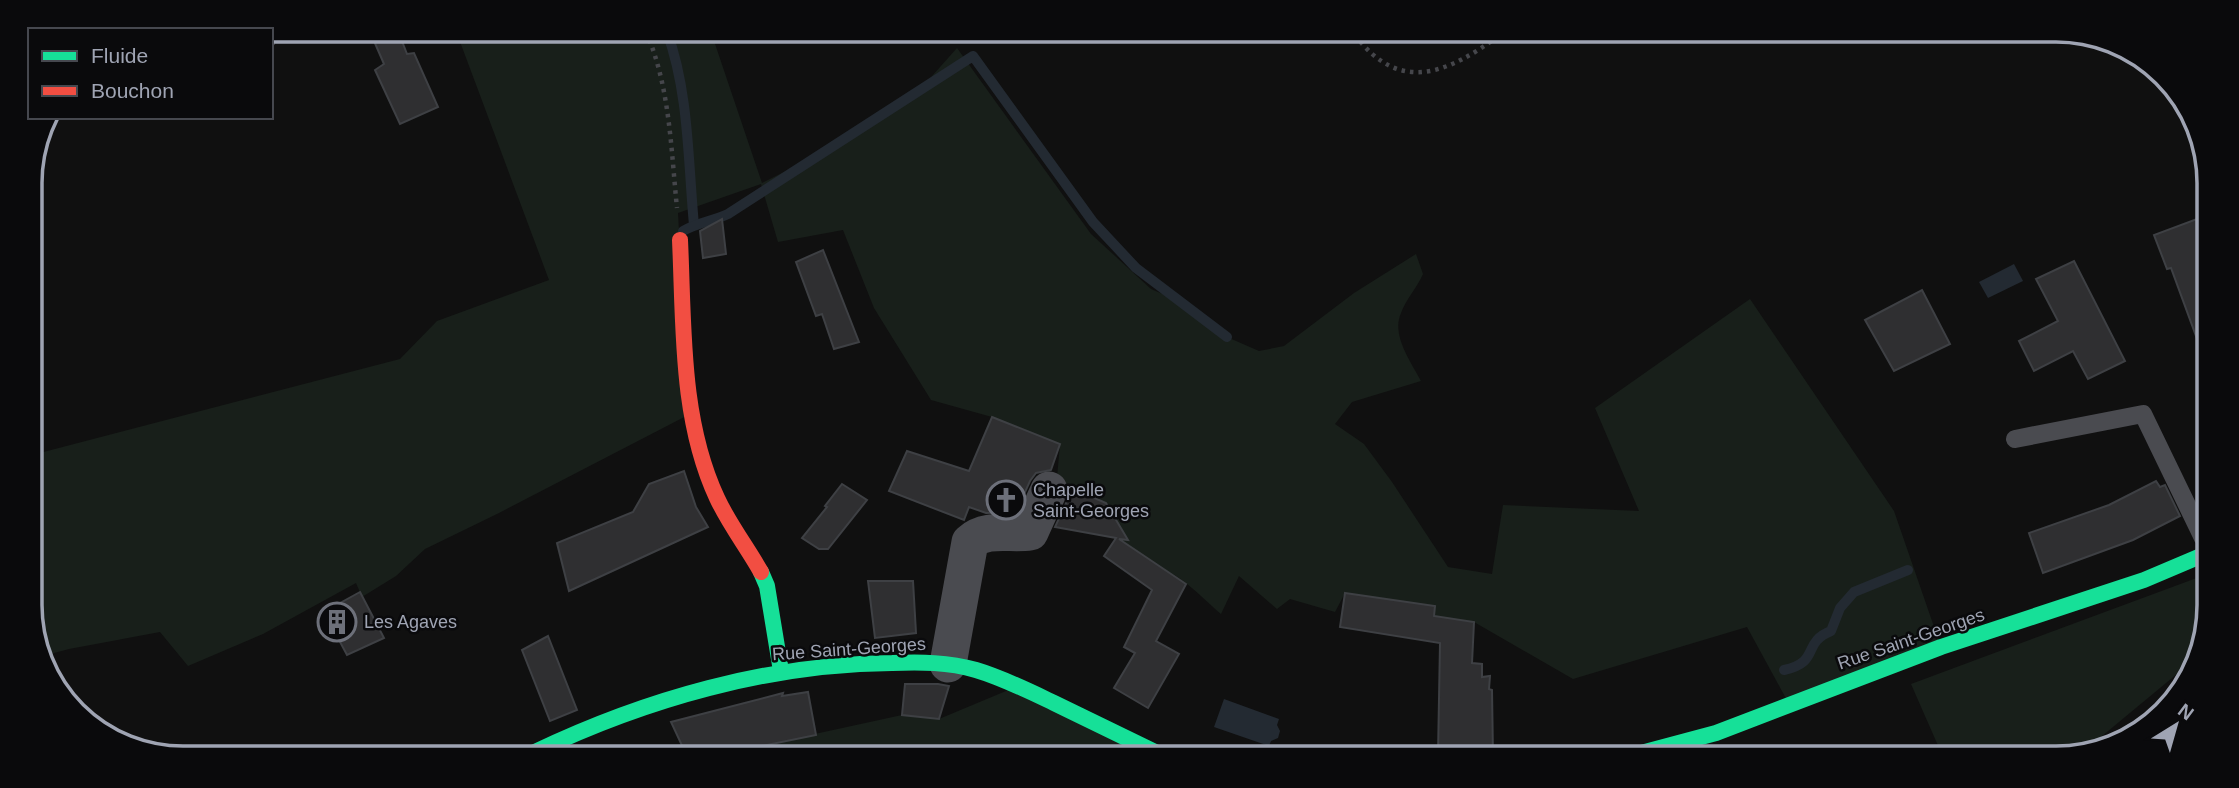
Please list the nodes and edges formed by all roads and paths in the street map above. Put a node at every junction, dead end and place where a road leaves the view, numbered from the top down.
1 (651, 42) edge
2 (1362, 42) edge
3 (1490, 42) edge
4 (680, 240) joint
5 (2015, 439) dead end
6 (1049, 491) dead end
7 (2197, 526) edge
8 (2197, 558) edge
9 (948, 664) junction
10 (780, 671) junction
11 (547, 746) edge
12 (1142, 746) edge
13 (1667, 746) edge

1 - 4 path
2 - 3 path
4 - 10 street
5 - 7 lane
6 - 9 street
8 - 13 street, Rue Saint-Georges
9 - 10 street, Rue Saint-Georges
9 - 12 street, Rue Saint-Georges
10 - 11 street, Rue Saint-Georges

